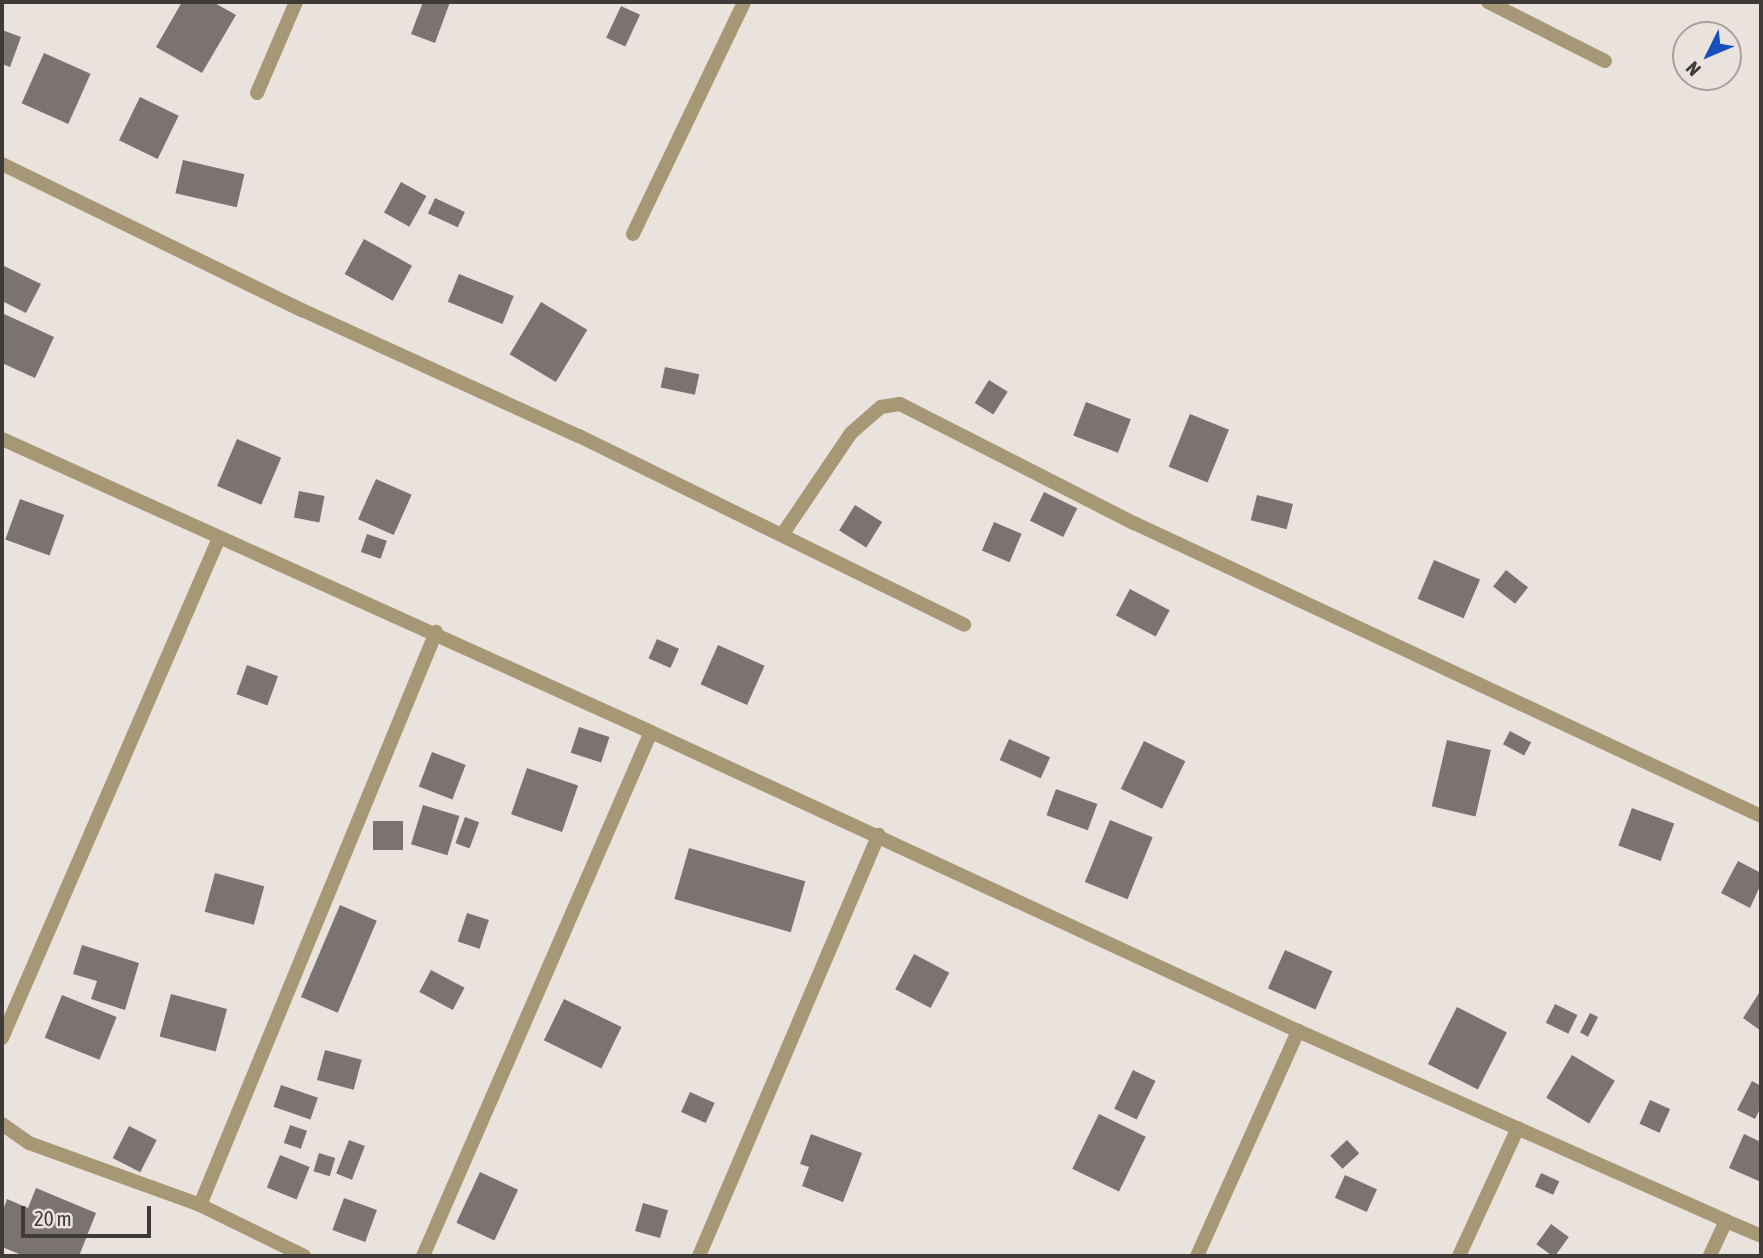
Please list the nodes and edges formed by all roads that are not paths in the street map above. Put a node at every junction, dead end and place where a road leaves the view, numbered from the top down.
1 (296, 2) edge
2 (744, 2) edge
3 (1488, 2) edge
4 (1605, 61) dead end
5 (257, 93) dead end
6 (2, 164) edge
7 (633, 234) dead end
8 (2, 439) edge
9 (782, 535) junction
10 (219, 538) junction
11 (964, 625) dead end
12 (436, 632) junction
13 (651, 732) junction
14 (1761, 816) edge
15 (879, 835) junction
16 (1298, 1031) junction
17 (2, 1038) edge
18 (2, 1124) edge
19 (1518, 1128) junction
20 (200, 1205) junction
21 (1726, 1221) junction
22 (1761, 1236) edge
23 (304, 1256) edge
24 (423, 1256) edge
25 (699, 1256) edge
26 (1197, 1256) edge
27 (1459, 1256) edge
28 (1710, 1256) edge

1 - 5 street
2 - 7 street
3 - 4 street
6 - 9 street
8 - 10 street
9 - 11 street
9 - 14 street
10 - 12 street
10 - 17 street
12 - 13 street
12 - 20 street
13 - 15 street
13 - 24 street
15 - 16 street
15 - 25 street
16 - 19 street
16 - 26 street
18 - 20 street
19 - 21 street
19 - 27 street
20 - 23 street
21 - 22 street
21 - 28 street

